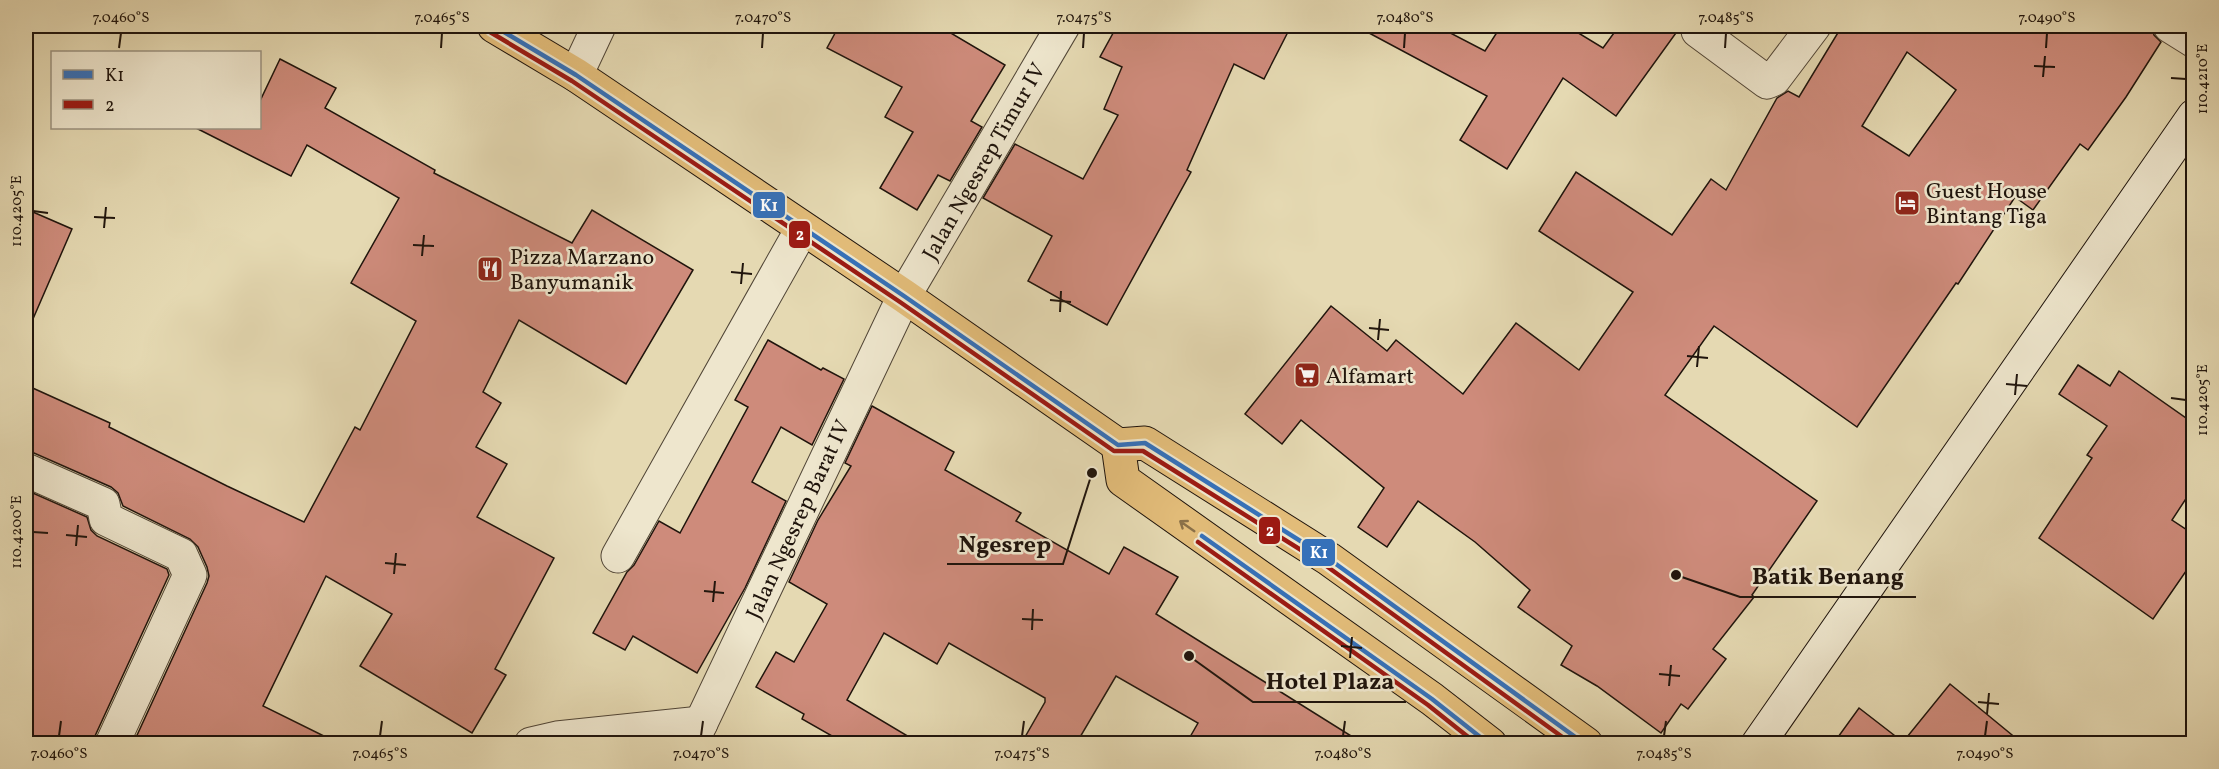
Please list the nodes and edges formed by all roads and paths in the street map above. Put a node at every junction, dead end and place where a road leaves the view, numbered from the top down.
1 (494, 26) edge
2 (599, 26) edge
3 (1063, 26) edge
4 (1814, 26) edge
5 (2170, 26) edge
6 (1698, 31) dead end
7 (2193, 41) edge
8 (576, 75) junction
9 (2193, 116) edge
10 (802, 229) junction
11 (904, 296) junction
12 (1118, 446) junction
13 (26, 470) edge
14 (618, 556) dead end
15 (696, 733) edge
16 (646, 736) edge
17 (112, 744) edge
18 (531, 744) edge
19 (1490, 744) edge
20 (1586, 744) edge
21 (1758, 744) edge

1 - 8 highway
2 - 8 street
3 - 11 street, Jalan Ngesrep Timur IV
4 - 6 street
5 - 7 street
8 - 10 highway
9 - 21 street
10 - 11 highway
10 - 14 street
11 - 12 highway
11 - 15 street, Jalan Ngesrep Barat IV
19 -> 12 highway
12 - 20 highway
13 - 17 street
15 - 16 street
16 - 18 street

